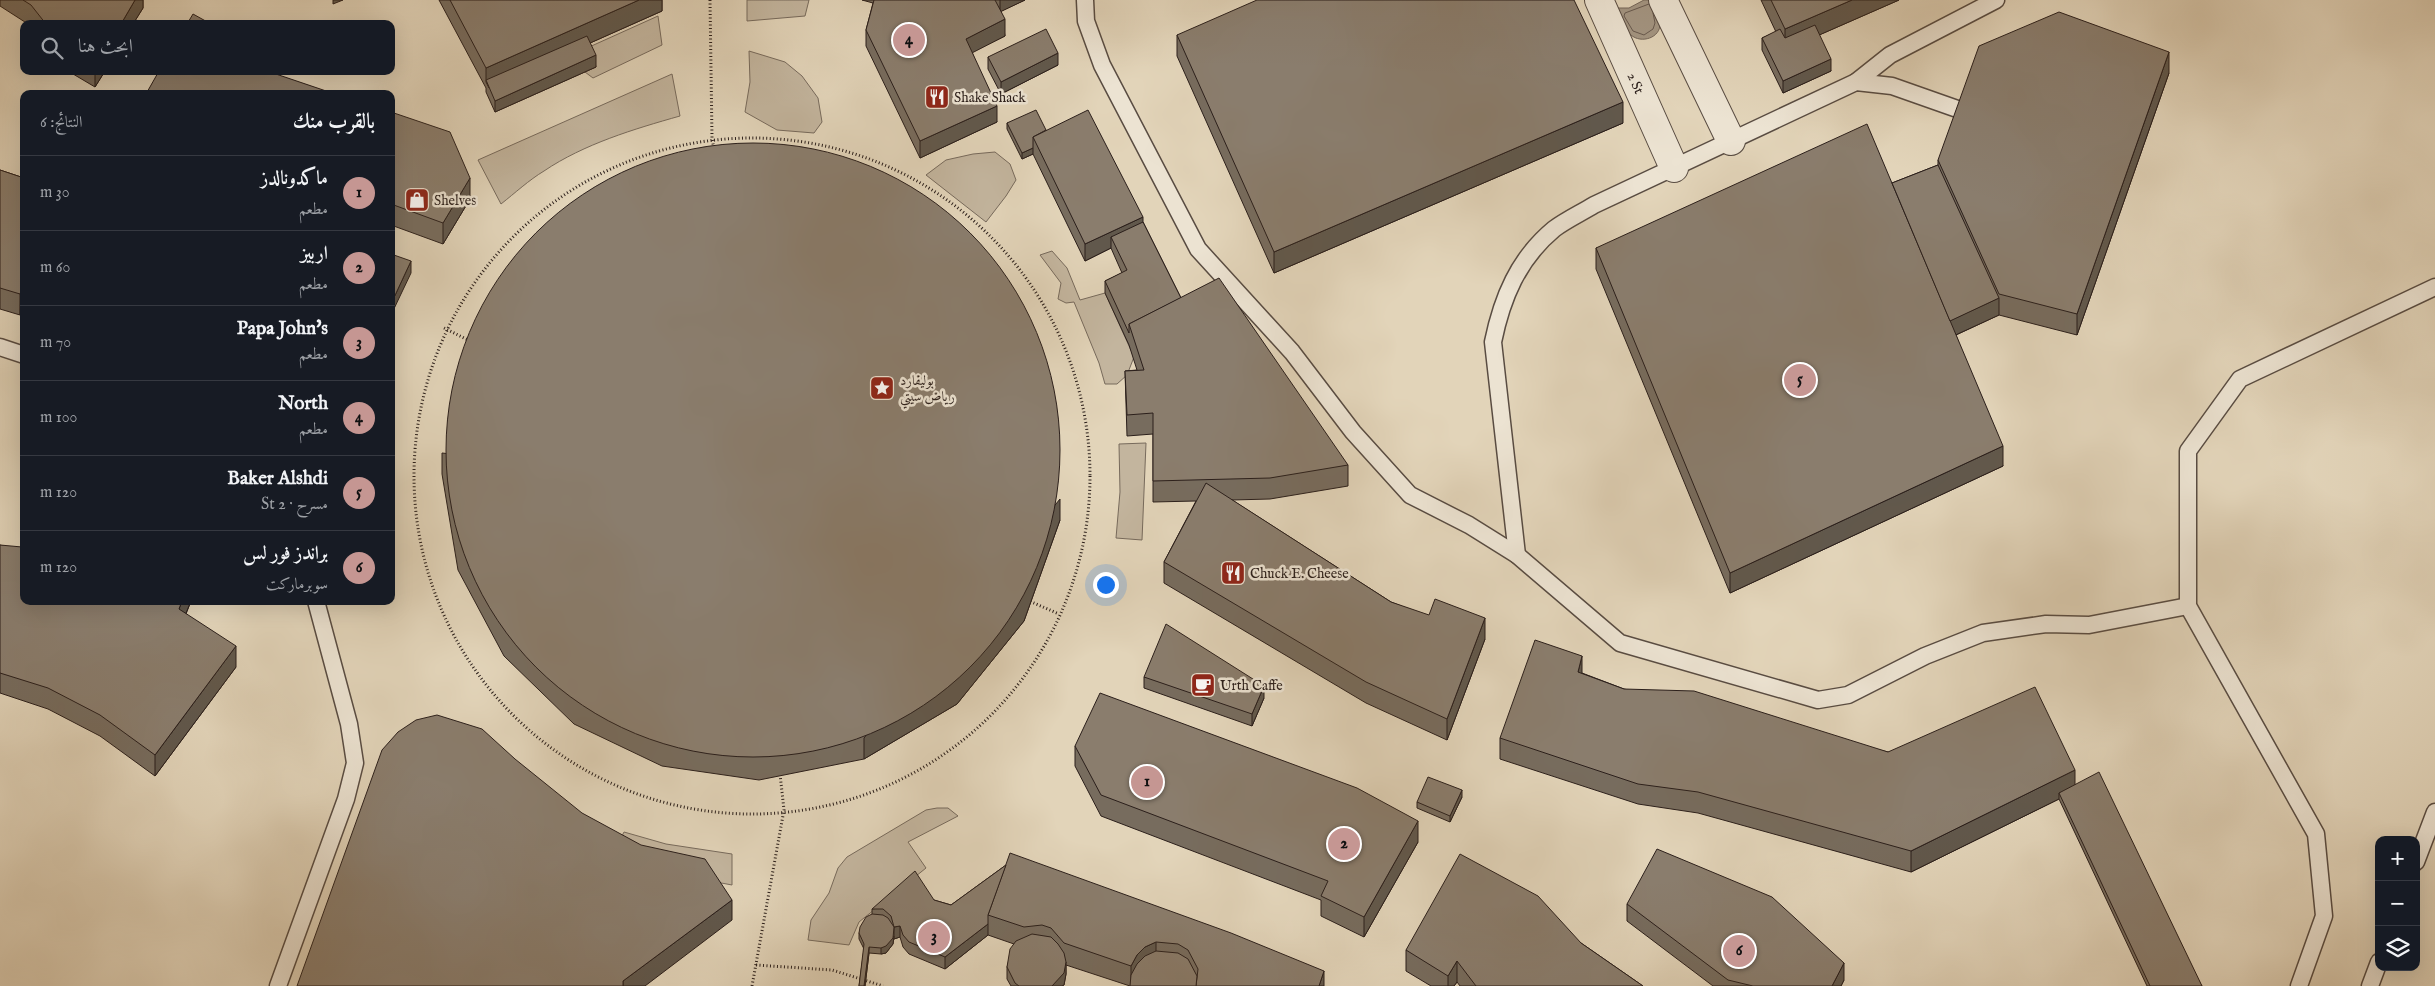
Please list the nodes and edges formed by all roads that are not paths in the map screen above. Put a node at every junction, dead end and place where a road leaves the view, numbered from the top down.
1 (1085, 0) edge
2 (1599, 0) edge
3 (1663, 0) edge
4 (1996, 0) edge
5 (1856, 82) junction
6 (1963, 111) edge
7 (1731, 141) junction
8 (1674, 168) junction
9 (2435, 287) edge
10 (0, 347) edge
11 (20, 354) edge
12 (1517, 555) junction
13 (317, 605) edge
14 (2188, 606) junction
15 (2435, 812) edge
16 (2420, 851) edge
17 (2376, 971) edge
18 (278, 986) edge
19 (2299, 986) edge
20 (2370, 986) edge

1 - 12 lane
2 - 8 street, 2 St
3 - 7 street
4 - 5 lane
5 - 6 lane
5 - 7 lane
7 - 8 lane
8 - 12 lane
9 - 14 lane
10 - 11 lane
12 - 14 lane
13 - 18 lane
14 - 19 lane
15 - 16 lane
17 - 20 lane

